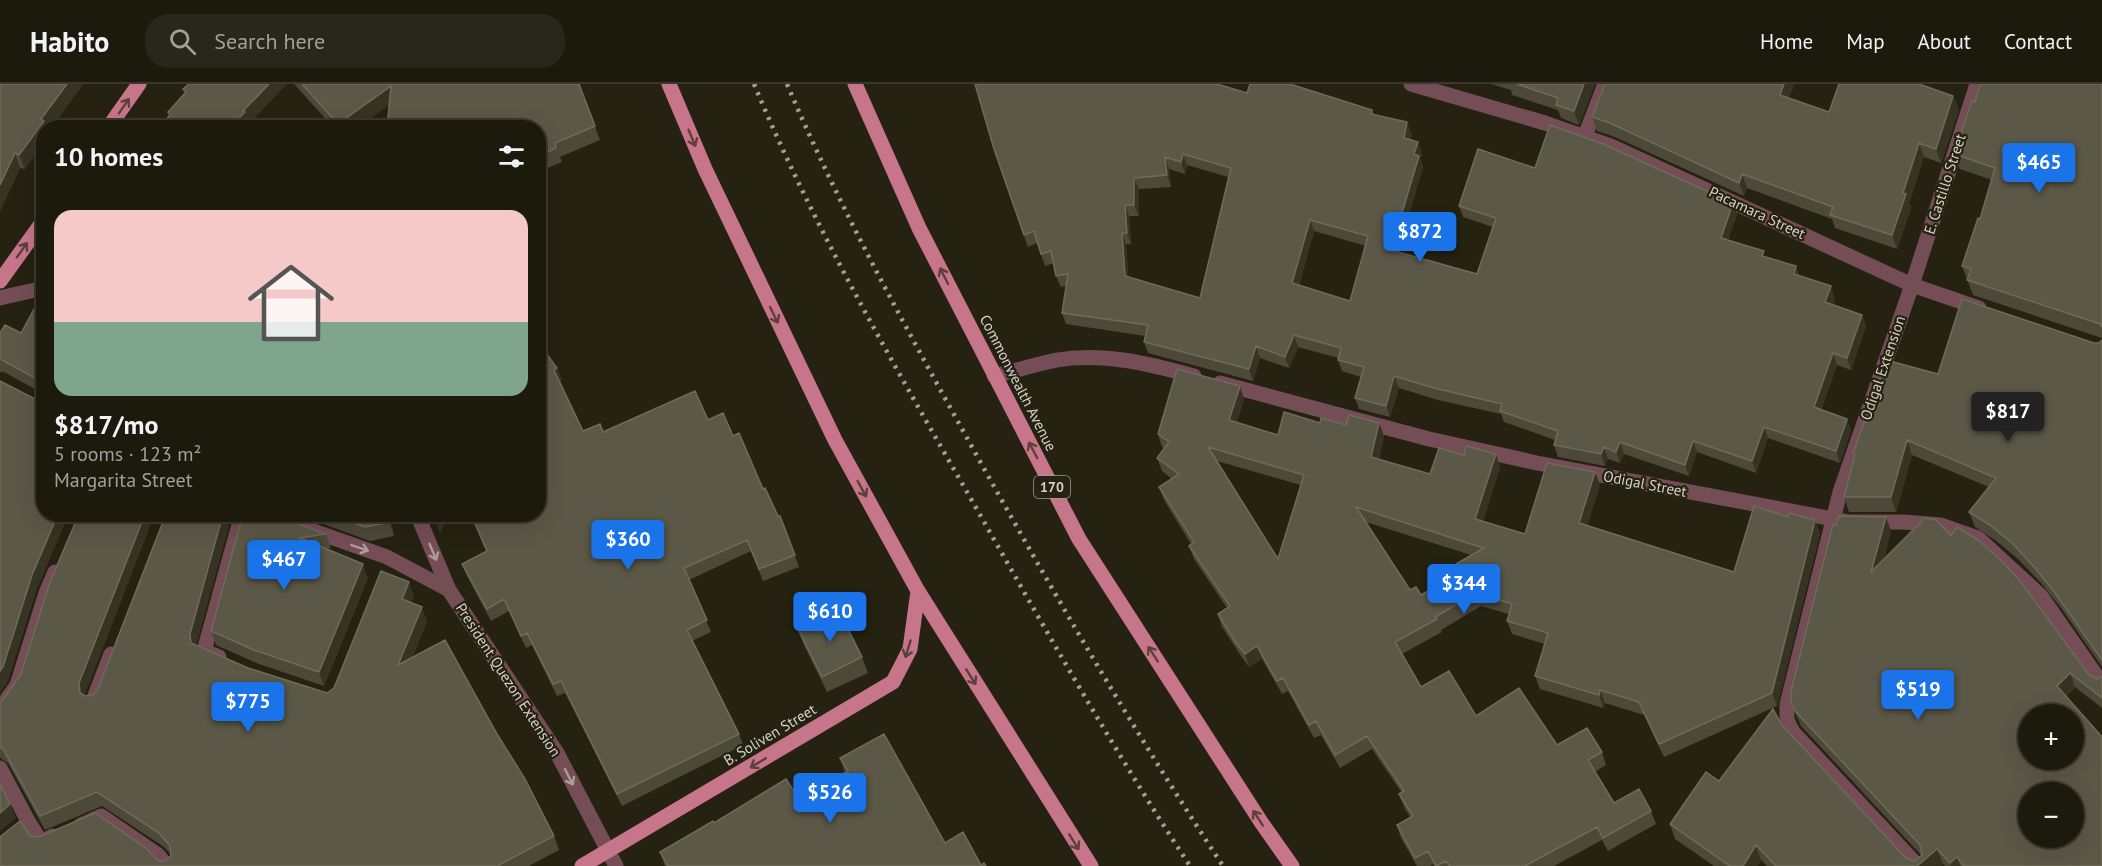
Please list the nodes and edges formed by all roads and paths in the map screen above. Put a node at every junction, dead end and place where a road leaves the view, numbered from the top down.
1 (139, 84) edge
2 (669, 84) edge
3 (855, 84) edge
4 (1411, 84) edge
5 (1605, 84) edge
6 (1977, 84) edge
7 (114, 120) edge
8 (1585, 136) junction
9 (36, 231) edge
10 (0, 281) edge
11 (1912, 285) junction
12 (36, 290) edge
13 (0, 298) edge
14 (1998, 314) edge
15 (994, 376) junction
16 (1834, 520) junction
17 (240, 522) edge
18 (420, 522) edge
19 (298, 526) edge
20 (63, 554) edge
21 (449, 590) junction
22 (918, 591) junction
23 (119, 635) edge
24 (231, 662) edge
25 (2102, 684) edge
26 (93, 701) edge
27 (0, 709) edge
28 (0, 768) edge
29 (608, 851) junction
30 (167, 866) edge
31 (582, 866) edge
32 (616, 866) edge
33 (1091, 866) edge
34 (1292, 866) edge
35 (1918, 866) edge

7 -> 1 main road
2 -> 22 main road
15 -> 3 main road, Commonwealth Avenue / 170
4 - 8 street, Pacamara Street
5 - 8 street
6 - 11 street, E. Castillo Street
8 - 11 street, Pacamara Street
10 -> 9 main road
11 - 14 street, Pacamara Street
11 - 16 street, Odigal Extension
12 - 13 street
15 - 16 street, Odigal Street
34 -> 15 main road, Commonwealth Avenue / 170
16 - 25 street, Odigal Street
16 - 35 street
17 - 24 street
18 -> 21 street
19 -> 21 street, President Quezon Extension
20 - 27 street
21 -> 29 street, President Quezon Extension
22 -> 29 main road, B. Soliven Street
22 -> 33 main road
23 - 26 street
28 - 30 street
29 - 31 main road, B. Soliven Street
29 - 32 street, President Quezon Extension

